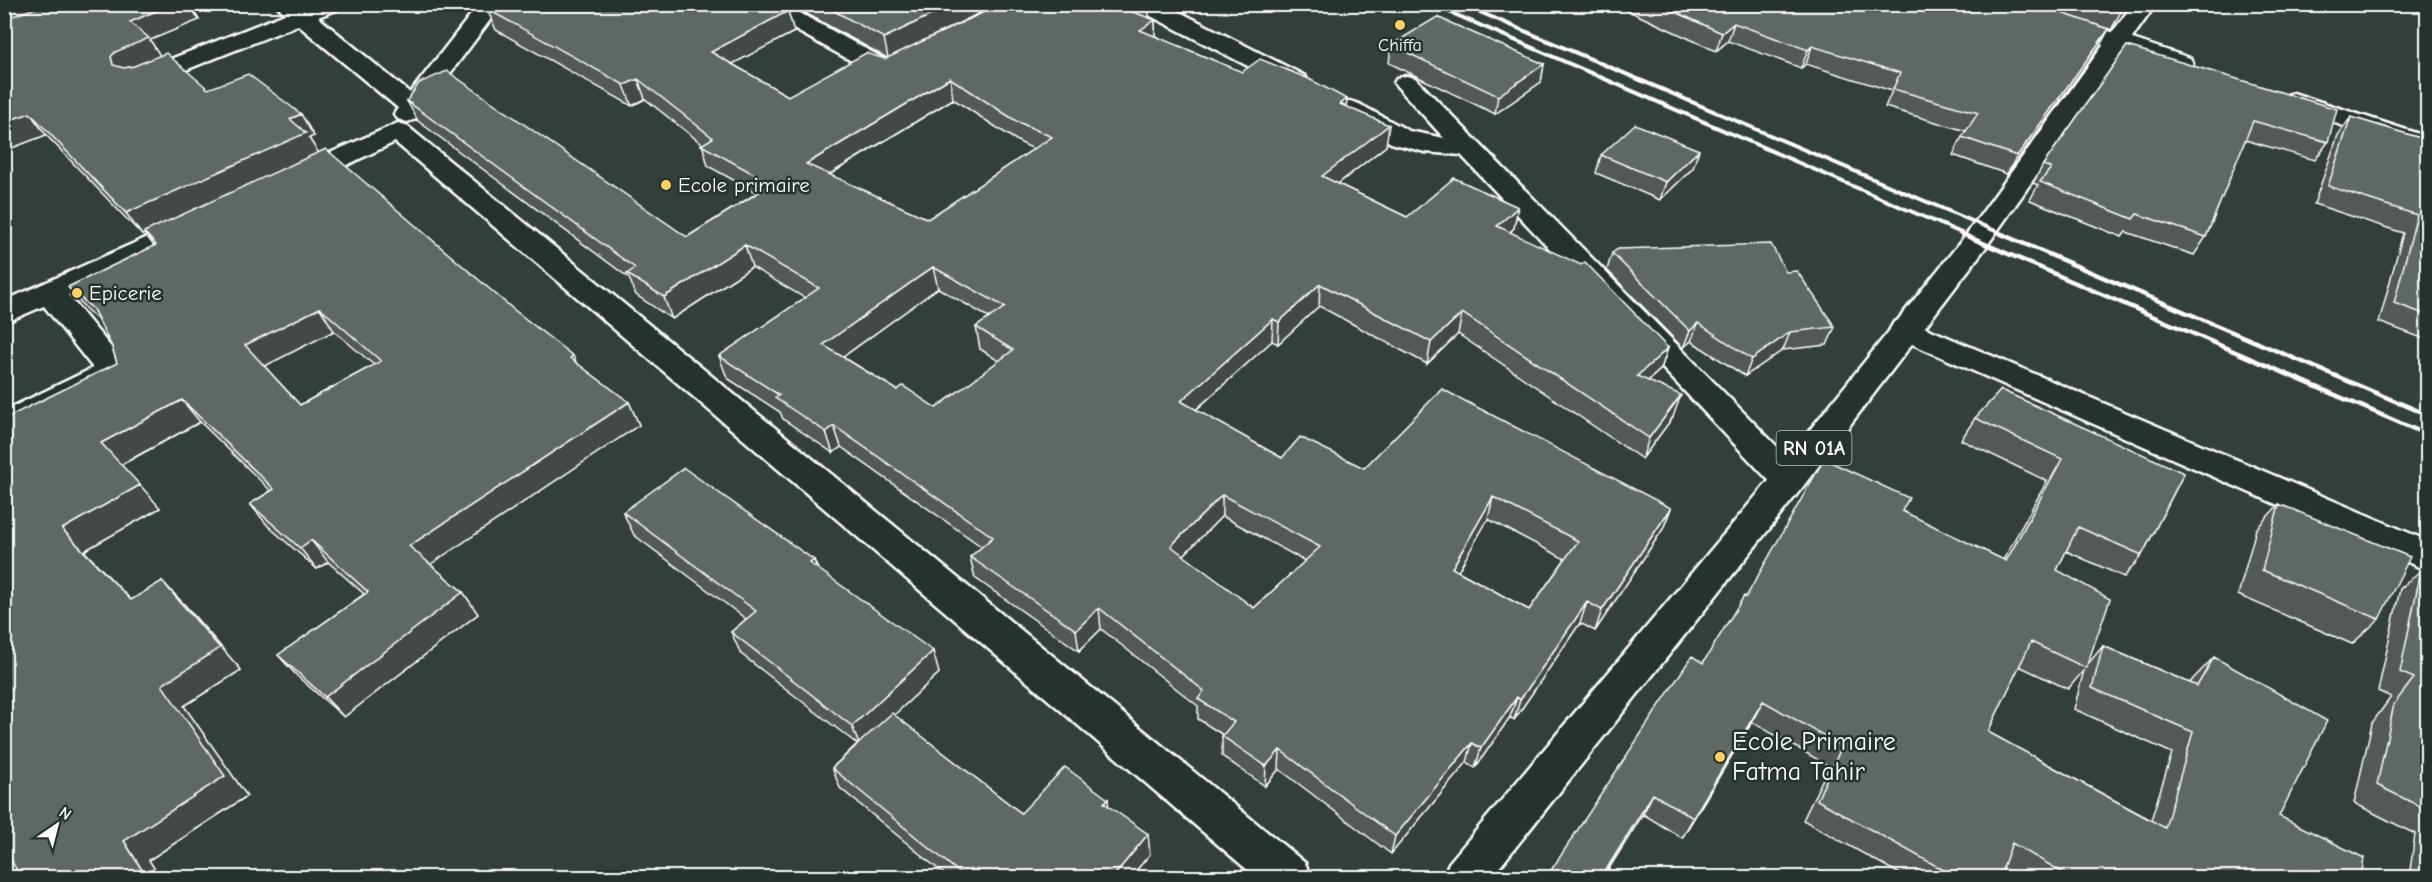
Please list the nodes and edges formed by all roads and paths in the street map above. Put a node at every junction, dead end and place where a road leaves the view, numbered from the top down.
1 (331, 4) edge
2 (765, 4) edge
3 (1145, 4) edge
4 (2002, 4) edge
5 (2145, 4) edge
6 (489, 5) edge
7 (294, 10) edge
8 (2117, 42) junction
9 (919, 56) edge
10 (2206, 72) edge
11 (139, 80) edge
12 (1406, 83) dead end
13 (2272, 94) edge
14 (404, 119) junction
15 (2427, 146) edge
16 (1468, 148) junction
17 (271, 190) edge
18 (218, 214) edge
19 (49, 292) junction
20 (4, 313) edge
21 (1905, 329) junction
22 (4, 425) edge
23 (1789, 480) junction
24 (2427, 557) edge
25 (1290, 878) edge
26 (1464, 878) edge

1 - 7 street
2 - 9 street
3 - 16 street
4 - 8 street
5 - 8 street, RN 01A
6 - 14 street
7 - 11 street
7 - 14 street
8 - 10 street
8 - 21 street, RN 01A
12 - 16 street
13 - 15 street
14 - 17 street
14 - 25 street
16 - 23 street
18 - 19 street
19 - 20 street
19 - 22 street
21 - 23 street, RN 01A
21 - 24 street
23 - 26 street, RN 01A

